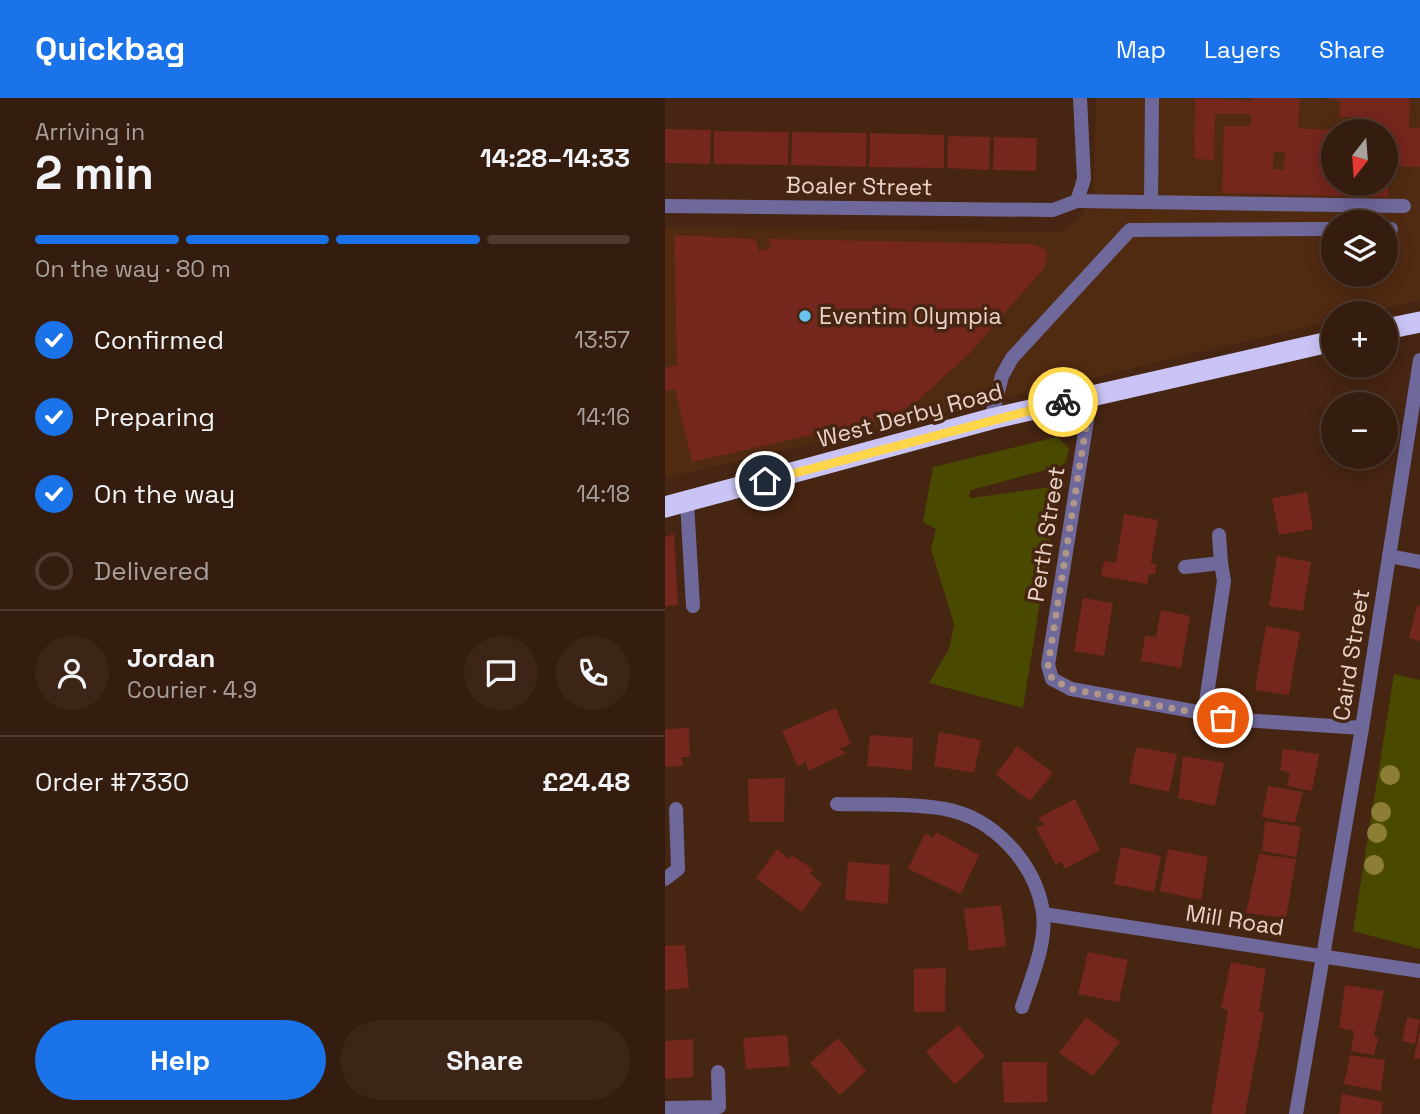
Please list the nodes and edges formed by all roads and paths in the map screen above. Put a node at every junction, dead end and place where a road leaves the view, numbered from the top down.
1 (1080, 98) edge
2 (1152, 98) edge
3 (1077, 201) junction
4 (1151, 202) junction
5 (665, 206) edge
6 (1404, 206) dead end
7 (1321, 229) edge
8 (1419, 326) edge
9 (1398, 328) edge
10 (1321, 344) edge
11 (1420, 360) edge
12 (1091, 395) junction
13 (991, 419) junction
14 (687, 502) junction
15 (665, 508) edge
16 (1219, 536) dead end
17 (1389, 556) junction
18 (1420, 562) edge
19 (1221, 563) junction
20 (1185, 567) dead end
21 (693, 606) dead end
22 (1204, 715) junction
23 (1362, 728) junction
24 (837, 804) dead end
25 (676, 809) dead end
26 (665, 879) edge
27 (1043, 914) junction
28 (1324, 956) junction
29 (1420, 971) edge
30 (1022, 1007) dead end
31 (718, 1073) dead end
32 (665, 1108) edge
33 (1296, 1114) edge

1 - 3 street
2 - 4 street
3 - 4 street
3 - 5 street, Boaler Street
4 - 6 street
7 - 13 street
8 - 9 highway
10 - 12 highway, West Derby Road
11 - 17 street, Caird Street
12 - 13 highway, West Derby Road
12 - 22 street, Perth Street
13 - 14 highway, West Derby Road
14 - 15 highway, West Derby Road
14 - 21 street
16 - 19 street
17 - 18 street
17 - 23 street, Caird Street
19 - 20 street
19 - 22 street
22 - 23 street
23 - 28 street, Caird Street
24 - 27 street
25 - 26 street
27 - 28 street, Mill Road
27 - 30 street
28 - 29 street, Mill Road
28 - 33 street, Caird Street
31 - 32 street

